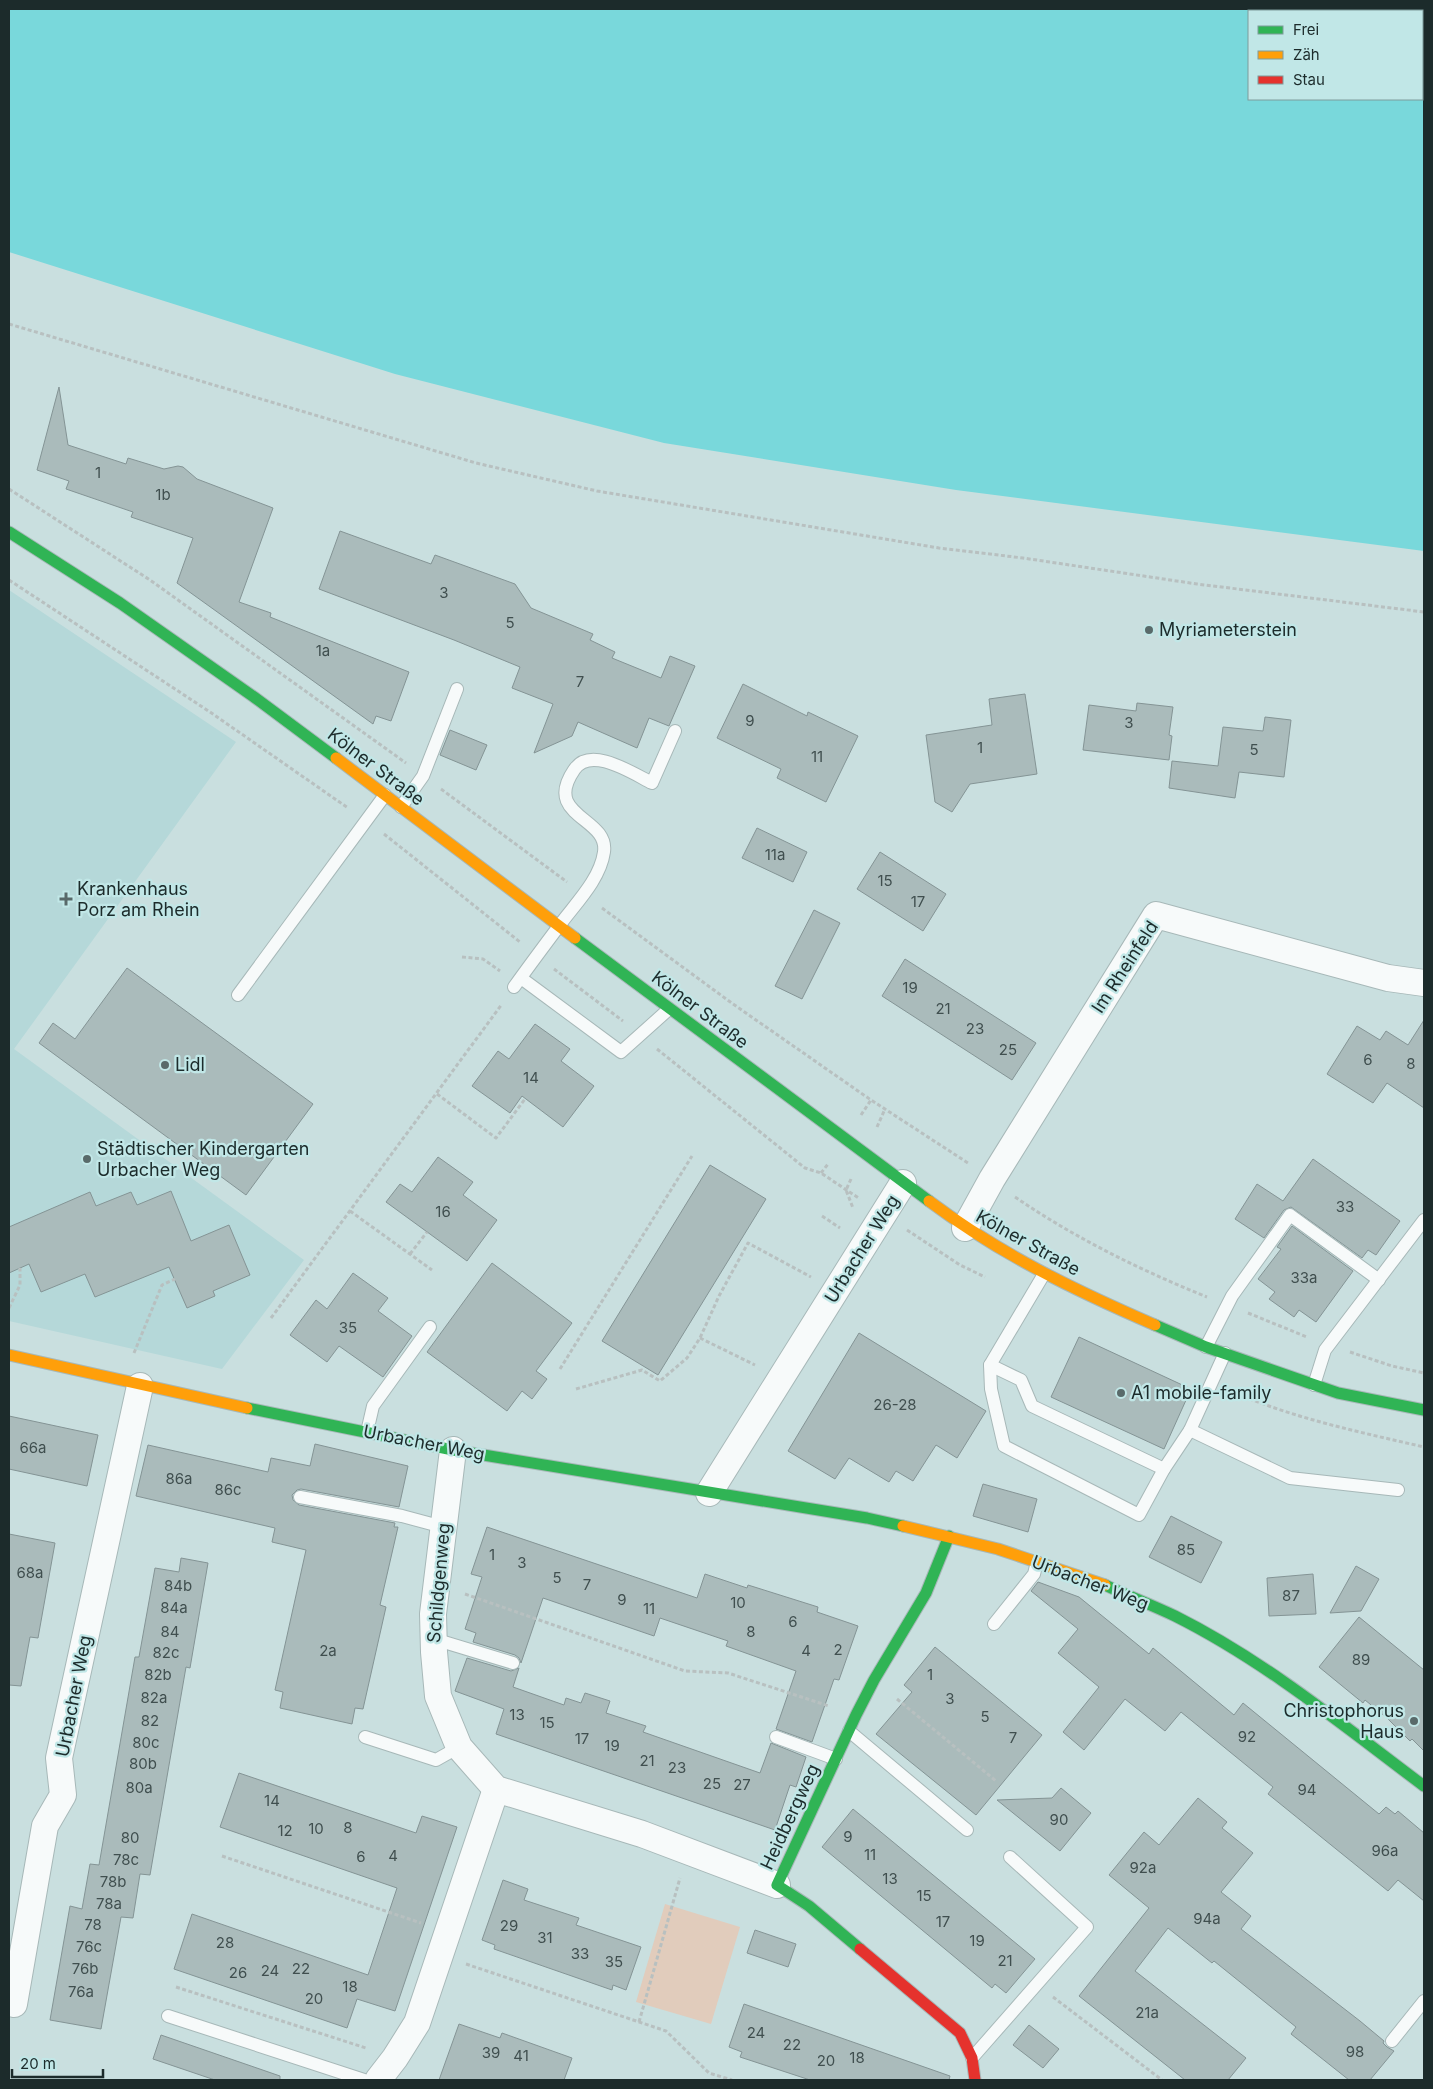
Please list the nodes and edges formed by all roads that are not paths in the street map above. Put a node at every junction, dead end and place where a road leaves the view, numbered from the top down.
1 (9, 532) edge
2 (457, 689) dead end
3 (675, 731) dead end
4 (385, 795) junction
5 (401, 808) junction
6 (559, 926) junction
7 (1424, 983) edge
8 (238, 994) dead end
9 (669, 1008) junction
10 (903, 1183) junction
11 (1424, 1220) edge
12 (965, 1228) junction
13 (1044, 1274) junction
14 (1379, 1280) junction
15 (430, 1327) dead end
16 (1206, 1347) junction
17 (1225, 1353) junction
18 (9, 1355) edge
19 (990, 1365) junction
20 (132, 1384) junction
21 (1314, 1385) junction
22 (1424, 1410) edge
23 (1190, 1430) junction
24 (366, 1432) junction
25 (453, 1450) junction
26 (1164, 1469) junction
27 (1398, 1490) dead end
28 (709, 1493) junction
29 (300, 1497) dead end
30 (443, 1527) junction
31 (950, 1536) junction
32 (1037, 1562) junction
33 (994, 1624) dead end
34 (434, 1639) junction
35 (513, 1662) dead end
36 (849, 1731) junction
37 (365, 1737) dead end
38 (776, 1737) dead end
39 (459, 1747) junction
40 (836, 1759) junction
41 (1424, 1786) edge
42 (496, 1788) junction
43 (967, 1830) dead end
44 (1010, 1858) dead end
45 (777, 1885) junction
46 (1424, 2002) edge
47 (14, 2004) dead end
48 (168, 2016) dead end
49 (1392, 2041) dead end
50 (972, 2058) junction
51 (364, 2080) edge
52 (378, 2080) edge
53 (975, 2080) edge

1 - 4 street, Kölner Straße
2 - 5 lane
3 - 6 lane
4 - 5 street, Kölner Straße
4 - 8 lane
5 - 6 street, Kölner Straße
6 - 9 street, Kölner Straße
6 - 9 lane
7 - 12 street, Im Rheinfeld
9 - 10 street, Kölner Straße
10 - 12 street, Kölner Straße
10 - 28 street, Urbacher Weg
11 - 14 lane
12 - 13 street, Kölner Straße
13 - 16 street, Kölner Straße
13 - 19 lane
14 - 16 lane
14 - 21 lane
15 - 24 lane
16 - 17 street, Kölner Straße
17 - 21 street, Kölner Straße
17 - 23 lane
18 - 20 street, Urbacher Weg
19 - 26 lane
19 - 26 lane
20 - 24 street, Urbacher Weg
20 - 47 street, Urbacher Weg
21 - 22 street, Kölner Straße
23 - 26 lane
23 - 27 lane
24 - 25 street, Urbacher Weg
25 - 28 street, Urbacher Weg
25 - 30 street, Schildgenweg
28 - 31 street, Urbacher Weg
29 - 30 lane
30 - 34 street, Schildgenweg
31 - 32 street, Urbacher Weg
31 - 36 street, Heidbergweg
32 - 33 lane
32 - 41 street, Urbacher Weg
34 - 35 lane
34 - 39 street, Schildgenweg
36 - 40 street, Heidbergweg
36 - 43 lane
37 - 39 lane
38 - 40 lane
39 - 42 street, Schildgenweg
40 - 45 street, Heidbergweg
42 - 45 street
42 - 52 street
44 - 50 lane
45 - 50 street, Heidbergweg
46 - 49 lane
48 - 51 lane
50 - 53 street, Heidbergweg

